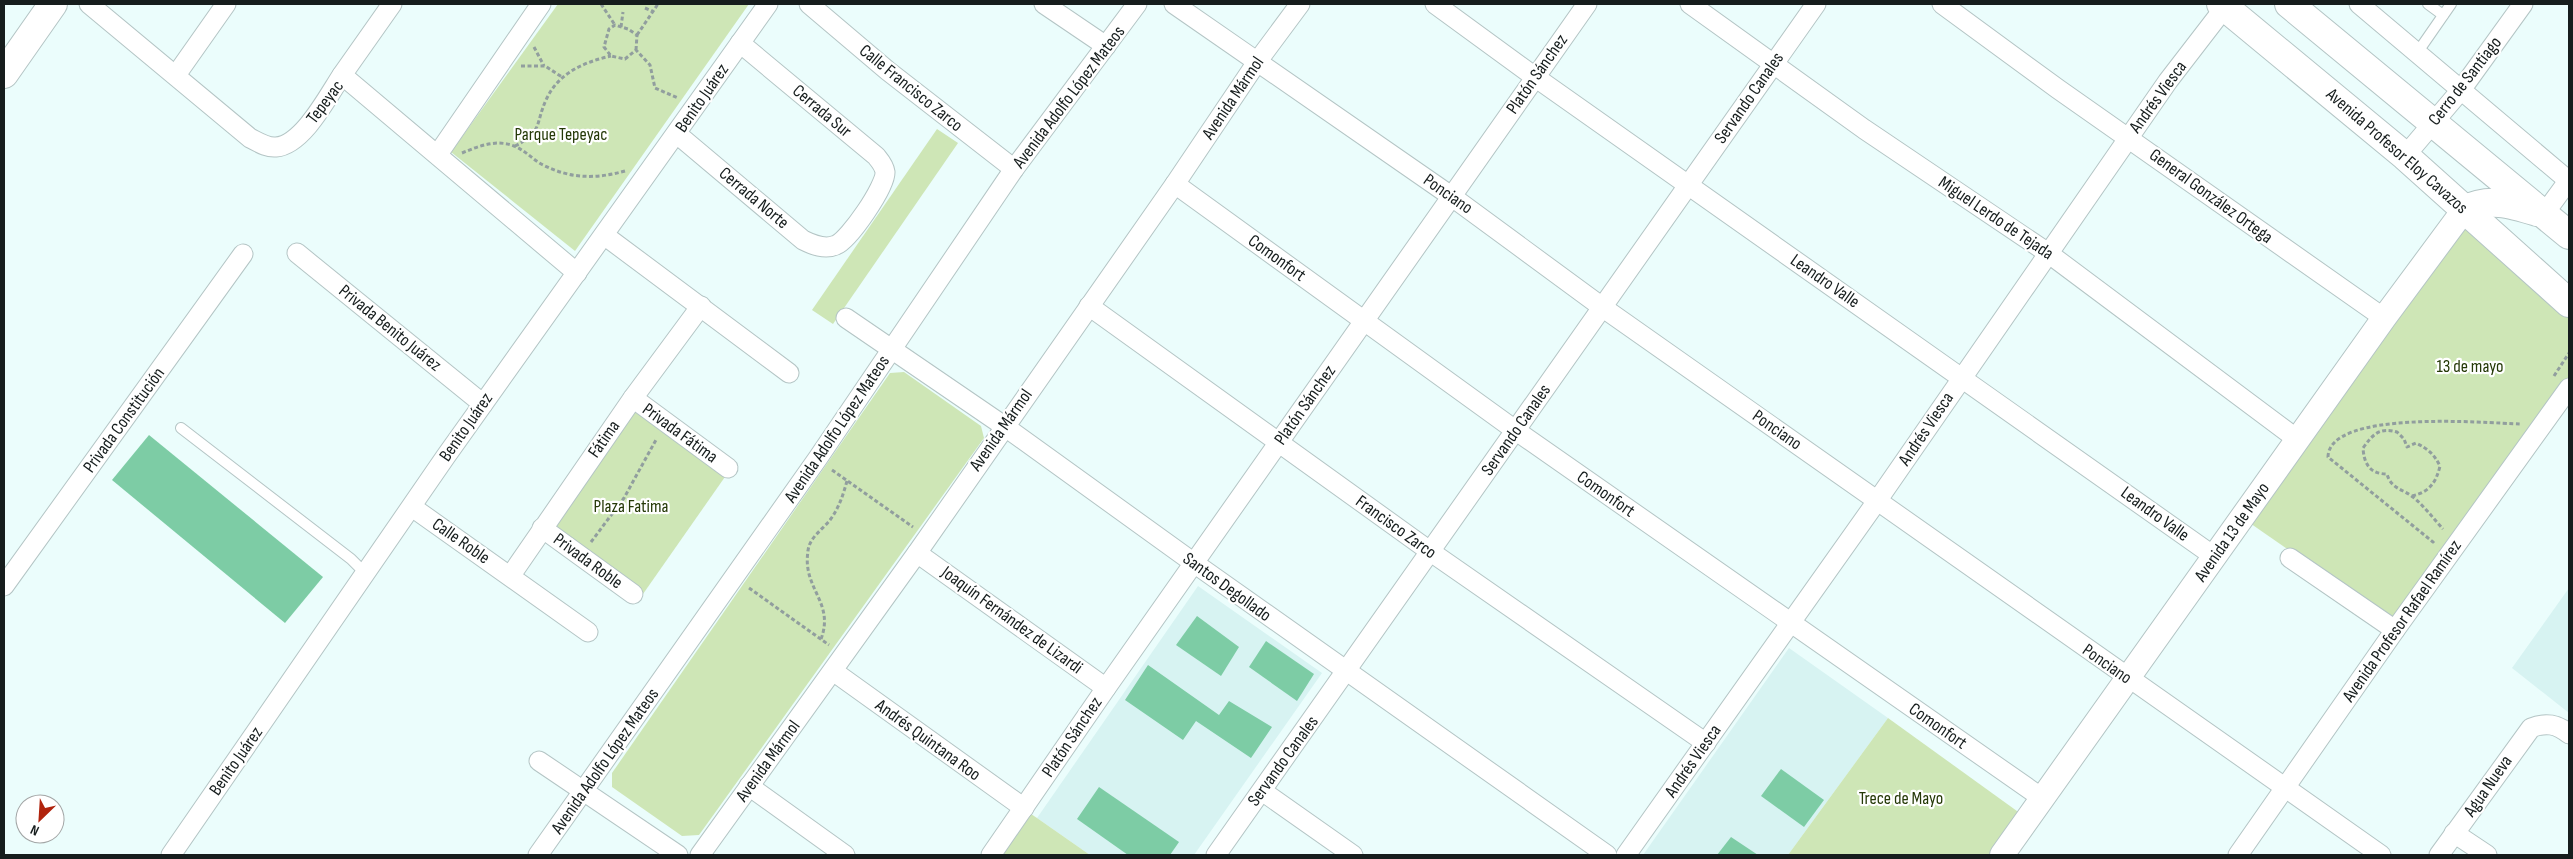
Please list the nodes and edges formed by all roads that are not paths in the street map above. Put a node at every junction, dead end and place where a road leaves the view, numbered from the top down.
1 (53, 4) edge
2 (88, 4) edge
3 (226, 4) edge
4 (392, 4) edge
5 (541, 4) edge
6 (768, 4) edge
7 (808, 4) edge
8 (1044, 4) edge
9 (1137, 4) edge
10 (1174, 4) edge
11 (1300, 4) edge
12 (1435, 4) edge
13 (1587, 4) edge
14 (1690, 4) edge
15 (1816, 4) edge
16 (1942, 4) edge
17 (2290, 4) edge
18 (2359, 4) edge
19 (2428, 4) edge
20 (2451, 4) edge
21 (2523, 4) edge
22 (2224, 5) edge
23 (2443, 15) junction
24 (740, 43) junction
25 (1106, 46) junction
26 (2417, 53) junction
27 (1257, 62) junction
28 (1772, 64) junction
29 (4, 74) edge
30 (176, 75) junction
31 (342, 75) junction
32 (1535, 77) junction
33 (2461, 90) junction
34 (2434, 121) junction
35 (677, 134) junction
36 (2129, 137) junction
37 (438, 154) junction
38 (2405, 156) junction
39 (1014, 169) junction
40 (2569, 181) edge
41 (1175, 184) junction
42 (1689, 185) junction
43 (1451, 196) junction
44 (2464, 210) junction
45 (2544, 214) junction
46 (604, 235) junction
47 (2569, 235) edge
48 (837, 245) joint
49 (297, 253) dead end
50 (2048, 253) junction
51 (243, 254) dead end
52 (577, 273) junction
53 (2569, 303) edge
54 (701, 306) junction
55 (1089, 306) junction
56 (1602, 307) junction
57 (846, 318) dead end
58 (2384, 318) junction
59 (1364, 322) junction
60 (892, 349) junction
61 (788, 373) dead end
62 (1961, 376) junction
63 (2569, 388) edge
64 (633, 398) junction
65 (483, 404) junction
66 (1004, 426) junction
67 (181, 428) dead end
68 (1515, 430) junction
69 (2297, 439) junction
70 (1279, 443) junction
71 (728, 468) dead end
72 (1877, 501) junction
73 (412, 507) junction
74 (542, 528) junction
75 (922, 545) junction
76 (1431, 552) junction
77 (2215, 557) junction
78 (2290, 558) dead end
79 (1194, 563) junction
80 (366, 574) junction
81 (511, 575) junction
82 (4, 586) edge
83 (633, 594) dead end
84 (1790, 623) junction
85 (2395, 630) junction
86 (588, 632) dead end
87 (838, 664) junction
88 (1347, 672) junction
89 (2127, 678) junction
90 (1106, 688) junction
91 (2569, 734) edge
92 (1706, 744) junction
93 (540, 761) dead end
94 (749, 786) junction
95 (2285, 788) junction
96 (583, 790) junction
97 (1262, 791) junction
98 (2042, 798) junction
99 (1024, 808) junction
100 (2454, 833) junction
101 (171, 855) edge
102 (538, 855) edge
103 (678, 855) edge
104 (700, 855) edge
105 (845, 855) edge
106 (991, 855) edge
107 (1216, 855) edge
108 (1354, 855) edge
109 (1607, 855) edge
110 (1626, 855) edge
111 (2002, 855) edge
112 (2238, 855) edge
113 (2381, 855) edge
114 (2438, 855) edge
115 (2487, 855) edge

1 - 29 main road
2 - 30 street, Tepeyac
3 - 30 street
4 - 31 street
5 - 37 street
6 - 24 street, Benito Juárez
7 - 39 street, Calle Francisco Zarco
8 - 25 street
9 - 25 street, Avenida Adolfo López Mateos
10 - 27 street, Ponciano
11 - 27 street, Avenida Mármol
12 - 32 street, Leandro Valle
13 - 32 street, Platón Sánchez
14 - 28 street, Miguel Lerdo de Tejada
15 - 28 street, Servando Canales
16 - 36 street, General González Ortega
17 - 34 main road
18 - 26 street
19 - 23 lane
20 - 23 lane
21 - 33 street, Cerro de Santiago
22 - 36 street, Andrés Viesca
22 - 38 main road, Avenida Profesor Eloy Cavazos
23 - 26 lane
24 - 35 street, Benito Juárez
24 - 48 street, Cerrada Sur
25 - 39 street, Avenida Adolfo López Mateos
26 - 33 street
27 - 41 street, Avenida Mármol
27 - 43 street, Ponciano
28 - 42 street, Servando Canales
28 - 50 street, Miguel Lerdo de Tejada
30 - 31 street, Tepeyac
31 - 37 street, Tepeyac
32 - 42 street, Leandro Valle
32 - 43 street, Platón Sánchez
33 - 34 street, Cerro de Santiago
33 - 40 street
34 - 38 street, Cerro de Santiago
34 - 45 main road
35 - 46 street, Benito Juárez
35 - 48 street, Cerrada Norte
36 - 50 street, Andrés Viesca
36 - 58 street, General González Ortega
37 - 52 street, Tepeyac
38 - 44 main road, Avenida Profesor Eloy Cavazos
39 - 60 street, Avenida Adolfo López Mateos
40 - 45 street
41 - 55 street, Avenida Mármol
41 - 59 street, Comonfort
42 - 56 street, Servando Canales
42 - 62 street, Leandro Valle
43 - 56 street, Ponciano
43 - 59 street, Platón Sánchez
44 - 45 main road
44 - 53 main road, Avenida Profesor Eloy Cavazos
44 - 58 street, Avenida 13 de Mayo
45 - 47 main road
46 - 52 street, Benito Juárez
46 - 54 street
49 - 65 street, Privada Benito Juárez
50 - 62 street, Andrés Viesca
50 - 69 street, Miguel Lerdo de Tejada
51 - 82 street, Privada Constitución
52 - 65 street, Benito Juárez
54 - 61 street
54 - 64 street, Fátima
55 - 66 street, Avenida Mármol
55 - 70 street, Francisco Zarco
56 - 68 street, Servando Canales
56 - 72 street, Ponciano
57 - 60 street, Santos Degollado
58 - 69 street, Avenida 13 de Mayo
59 - 68 street, Comonfort
59 - 70 street, Platón Sánchez
60 - 66 street, Santos Degollado
60 - 96 street, Avenida Adolfo López Mateos
62 - 72 street, Andrés Viesca
62 - 77 street, Leandro Valle
63 - 85 street, Avenida Profesor Rafael Ramírez
64 - 71 street, Privada Fátima
64 - 74 street, Fátima
65 - 73 street, Benito Juárez
66 - 75 street, Avenida Mármol
66 - 79 street, Santos Degollado
67 - 80 lane
68 - 76 street, Servando Canales
68 - 84 street, Comonfort
69 - 77 street, Avenida 13 de Mayo
70 - 76 street, Francisco Zarco
70 - 79 street, Platón Sánchez
72 - 84 street, Andrés Viesca
72 - 89 street, Ponciano
73 - 80 street, Benito Juárez
73 - 81 street, Calle Roble
74 - 81 street, Fátima
74 - 83 street, Privada Roble
75 - 87 street, Avenida Mármol
75 - 90 street, Joaquín Fernández de Lizardi
76 - 88 street, Servando Canales
76 - 92 street, Francisco Zarco
77 - 89 street, Avenida 13 de Mayo
78 - 85 street
79 - 88 street, Santos Degollado
79 - 90 street, Platón Sánchez
80 - 101 street, Benito Juárez
81 - 86 street
84 - 92 street, Andrés Viesca
84 - 98 street, Comonfort
85 - 95 street, Avenida Profesor Rafael Ramírez
87 - 94 street, Avenida Mármol
87 - 99 street, Andrés Quintana Roo
88 - 97 street, Servando Canales
88 - 109 street, Santos Degollado
89 - 95 street, Ponciano
89 - 98 street, Avenida 13 de Mayo
90 - 99 street, Platón Sánchez
91 - 100 street, Agua Nueva
92 - 110 street, Andrés Viesca
93 - 96 street
94 - 104 street, Avenida Mármol
94 - 105 street
95 - 112 street, Avenida Profesor Rafael Ramírez
95 - 113 street, Ponciano
96 - 102 street, Avenida Adolfo López Mateos
96 - 103 street
97 - 107 street, Servando Canales
97 - 108 street
98 - 111 street, Avenida 13 de Mayo
99 - 106 street, Platón Sánchez
100 - 114 street, Agua Nueva
100 - 115 street

